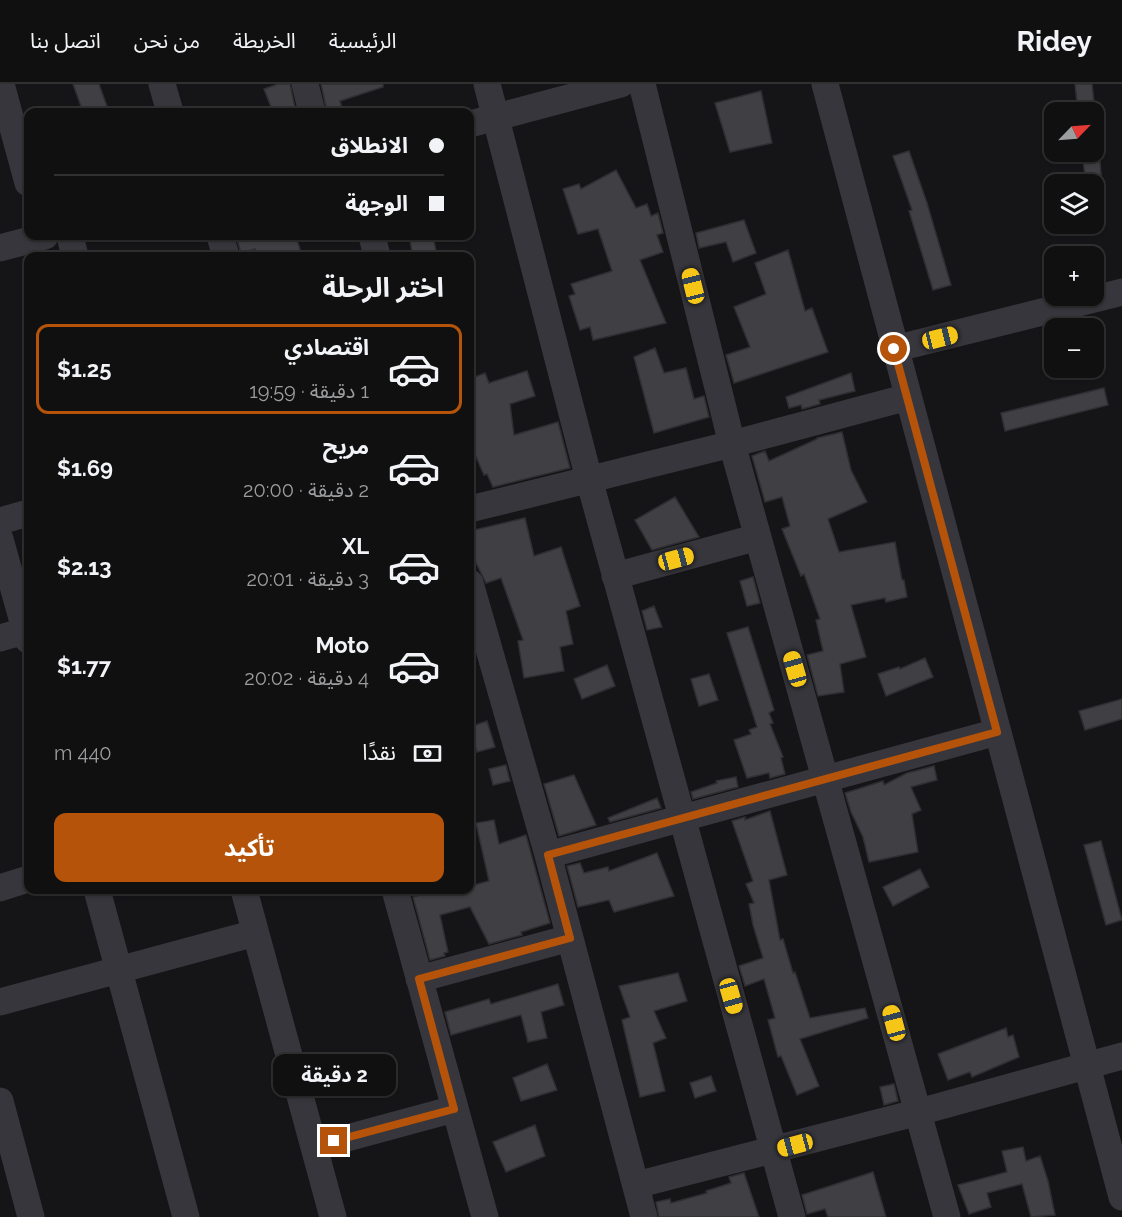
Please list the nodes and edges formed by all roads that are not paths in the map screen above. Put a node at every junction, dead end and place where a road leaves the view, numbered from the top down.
1 (1, 84) edge
2 (162, 84) edge
3 (305, 84) edge
4 (487, 84) edge
5 (621, 84) edge
6 (642, 84) edge
7 (825, 84) edge
8 (169, 108) edge
9 (311, 108) edge
10 (496, 117) junction
11 (474, 123) edge
12 (24, 168) edge
13 (29, 240) edge
14 (0, 248) edge
15 (1122, 292) edge
16 (894, 349) junction
17 (908, 397) junction
18 (732, 444) junction
19 (589, 479) junction
20 (474, 508) edge
21 (24, 514) edge
22 (0, 521) edge
23 (758, 537) junction
24 (0, 538) edge
25 (615, 576) junction
26 (474, 597) edge
27 (24, 620) edge
28 (24, 635) edge
29 (0, 638) edge
30 (997, 732) junction
31 (826, 779) junction
32 (682, 819) junction
33 (548, 855) junction
34 (24, 880) edge
35 (0, 888) edge
36 (98, 894) edge
37 (245, 894) edge
38 (396, 894) edge
39 (255, 933) junction
40 (570, 938) junction
41 (119, 969) junction
42 (419, 979) junction
43 (0, 1002) edge
44 (1122, 1056) edge
45 (1086, 1065) junction
46 (0, 1101) edge
47 (454, 1109) junction
48 (919, 1112) junction
49 (314, 1147) junction
50 (774, 1150) junction
51 (636, 1185) junction
52 (1122, 1197) edge
53 (482, 1216) edge
54 (31, 1217) edge
55 (186, 1217) edge
56 (333, 1217) edge
57 (644, 1217) edge
58 (792, 1217) edge
59 (947, 1217) edge

1 - 12 street
2 - 8 street
3 - 9 street
4 - 10 street
5 - 10 street
6 - 18 street
7 - 16 street
10 - 11 street
10 - 19 street
13 - 14 street
15 - 16 street
16 - 17 street
17 - 18 street
17 - 30 street
18 - 19 street
18 - 23 street
19 - 20 street
19 - 25 street
21 - 22 street
23 - 25 street
23 - 31 street
24 - 27 street
25 - 32 street
26 - 33 street
28 - 29 street
30 - 31 street
30 - 45 street
31 - 32 street
31 - 48 street
32 - 33 street
32 - 50 street
33 - 40 street
34 - 35 street
36 - 41 street
37 - 39 street
38 - 42 street
39 - 41 street
39 - 49 street
40 - 42 street
40 - 51 street
41 - 43 street
41 - 55 street
42 - 47 street
44 - 45 street
45 - 48 street
45 - 52 street
46 - 54 street
47 - 49 street
47 - 53 street
48 - 50 street
48 - 59 street
49 - 56 street
50 - 51 street
50 - 58 street
51 - 57 street

